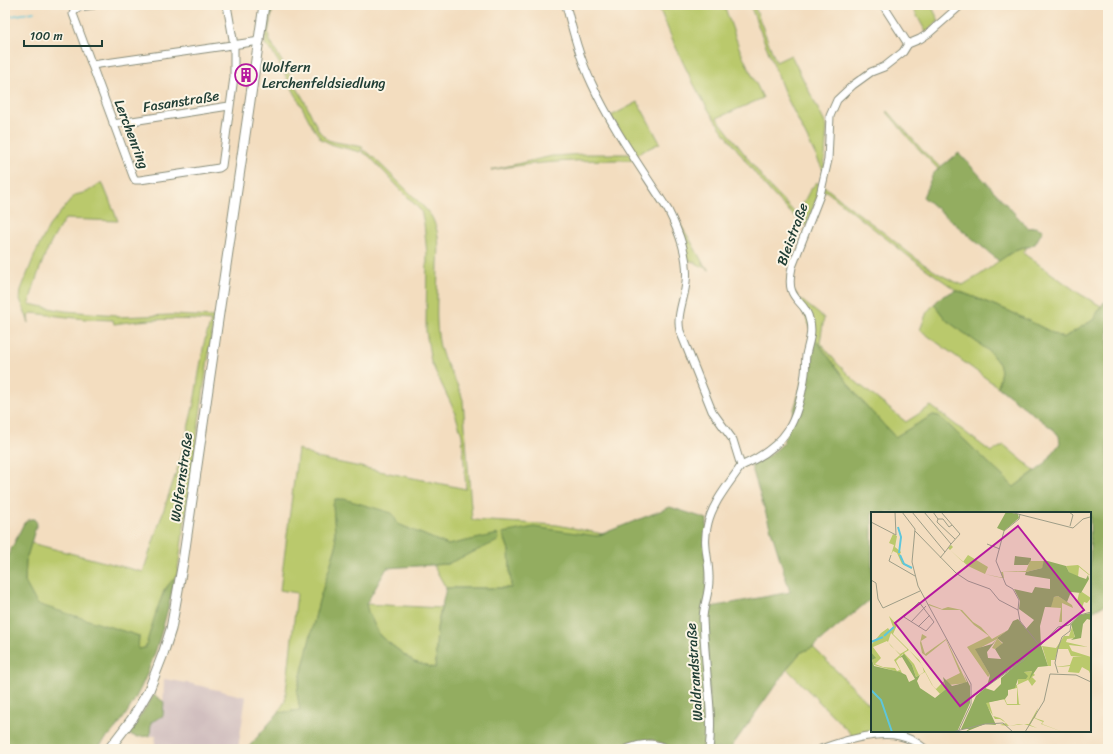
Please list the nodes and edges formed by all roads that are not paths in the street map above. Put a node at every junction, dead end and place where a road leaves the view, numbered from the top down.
1 (94, 5) edge
2 (227, 5) edge
3 (264, 5) edge
4 (566, 5) edge
5 (882, 5) edge
6 (961, 5) edge
7 (260, 41) junction
8 (908, 44) junction
9 (234, 45) junction
10 (92, 66) junction
11 (229, 106) junction
12 (113, 124) junction
13 (741, 466) junction
14 (109, 749) edge
15 (626, 749) edge
16 (668, 749) edge
17 (709, 749) edge
18 (821, 749) edge
19 (925, 749) edge

1 - 10 street, Lerchenring
2 - 9 street, Lerchenring
3 - 7 main road, Wolfernstraße
4 - 13 street
5 - 8 street
6 - 8 street
7 - 9 street
7 - 14 main road, Wolfernstraße
8 - 13 street, Bleistraße
9 - 10 street
9 - 11 street, Lerchenring
10 - 12 street, Lerchenring
11 - 12 street, Fasanstraße
11 - 12 street, Lerchenring
13 - 17 street, Waldrandstraße
15 - 16 street
18 - 19 street

